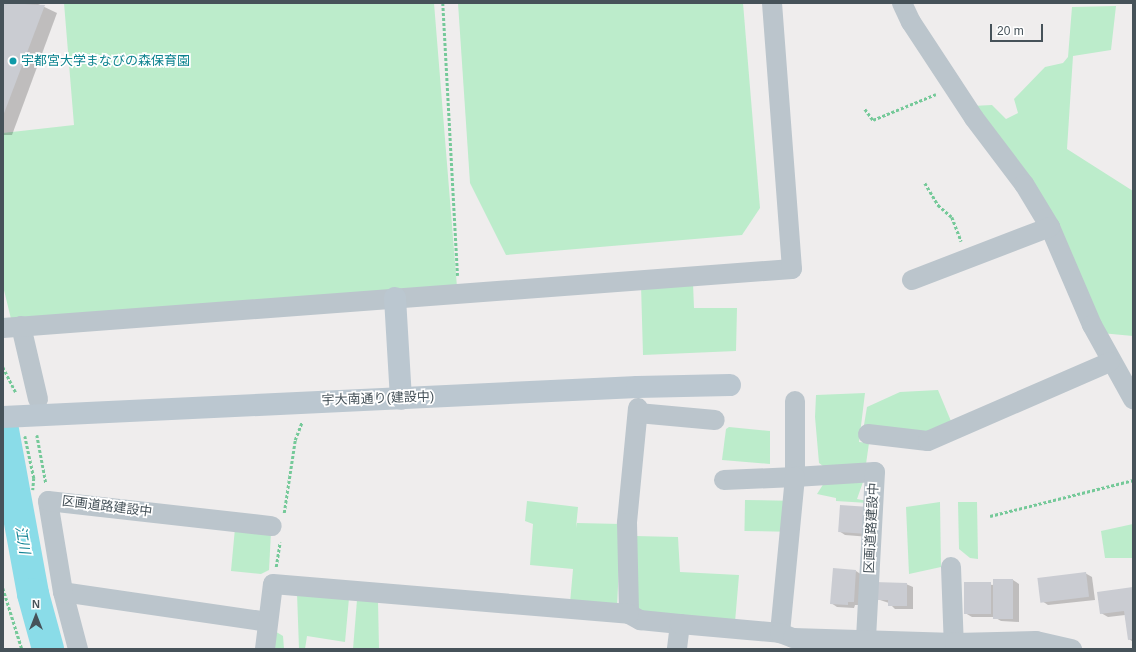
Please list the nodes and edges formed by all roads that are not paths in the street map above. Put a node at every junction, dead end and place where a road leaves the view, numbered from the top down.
1 (772, 3) edge
2 (902, 3) edge
3 (1050, 227) junction
4 (912, 280) dead end
5 (394, 298) junction
6 (12, 327) edge
7 (1110, 362) junction
8 (730, 385) dead end
9 (401, 399) junction
10 (1133, 399) edge
11 (795, 401) dead end
12 (33, 416) junction
13 (3, 417) edge
14 (716, 420) dead end
15 (868, 434) dead end
16 (795, 477) junction
17 (724, 480) dead end
18 (279, 528) road end
19 (951, 567) dead end
20 (63, 592) junction
21 (629, 614) junction
22 (268, 622) junction
23 (680, 624) junction
24 (780, 633) junction
25 (859, 643) edge
26 (954, 646) edge
27 (78, 649) edge
28 (265, 649) edge
29 (676, 649) edge
30 (1072, 649) edge

1 - 5 street
2 - 3 street
3 - 4 street
3 - 7 street
5 - 6 street
5 - 9 street
6 - 12 street
7 - 10 street
7 - 15 street
8 - 9 street, 宇大南通り(建設中)
9 - 12 street, 宇大南通り(建設中)
11 - 16 street
12 - 13 street, 宇大南通り(建設中)
14 - 21 street
16 - 17 street, 区画道路建設中
16 - 24 street
16 - 25 street, 区画道路建設中
18 - 20 street, 区画道路建設中
19 - 26 street
20 - 22 street
20 - 27 street, 区画道路建設中
21 - 22 street
21 - 23 street
22 - 28 street
23 - 24 street
23 - 29 street
24 - 25 street
25 - 26 street
26 - 30 street

